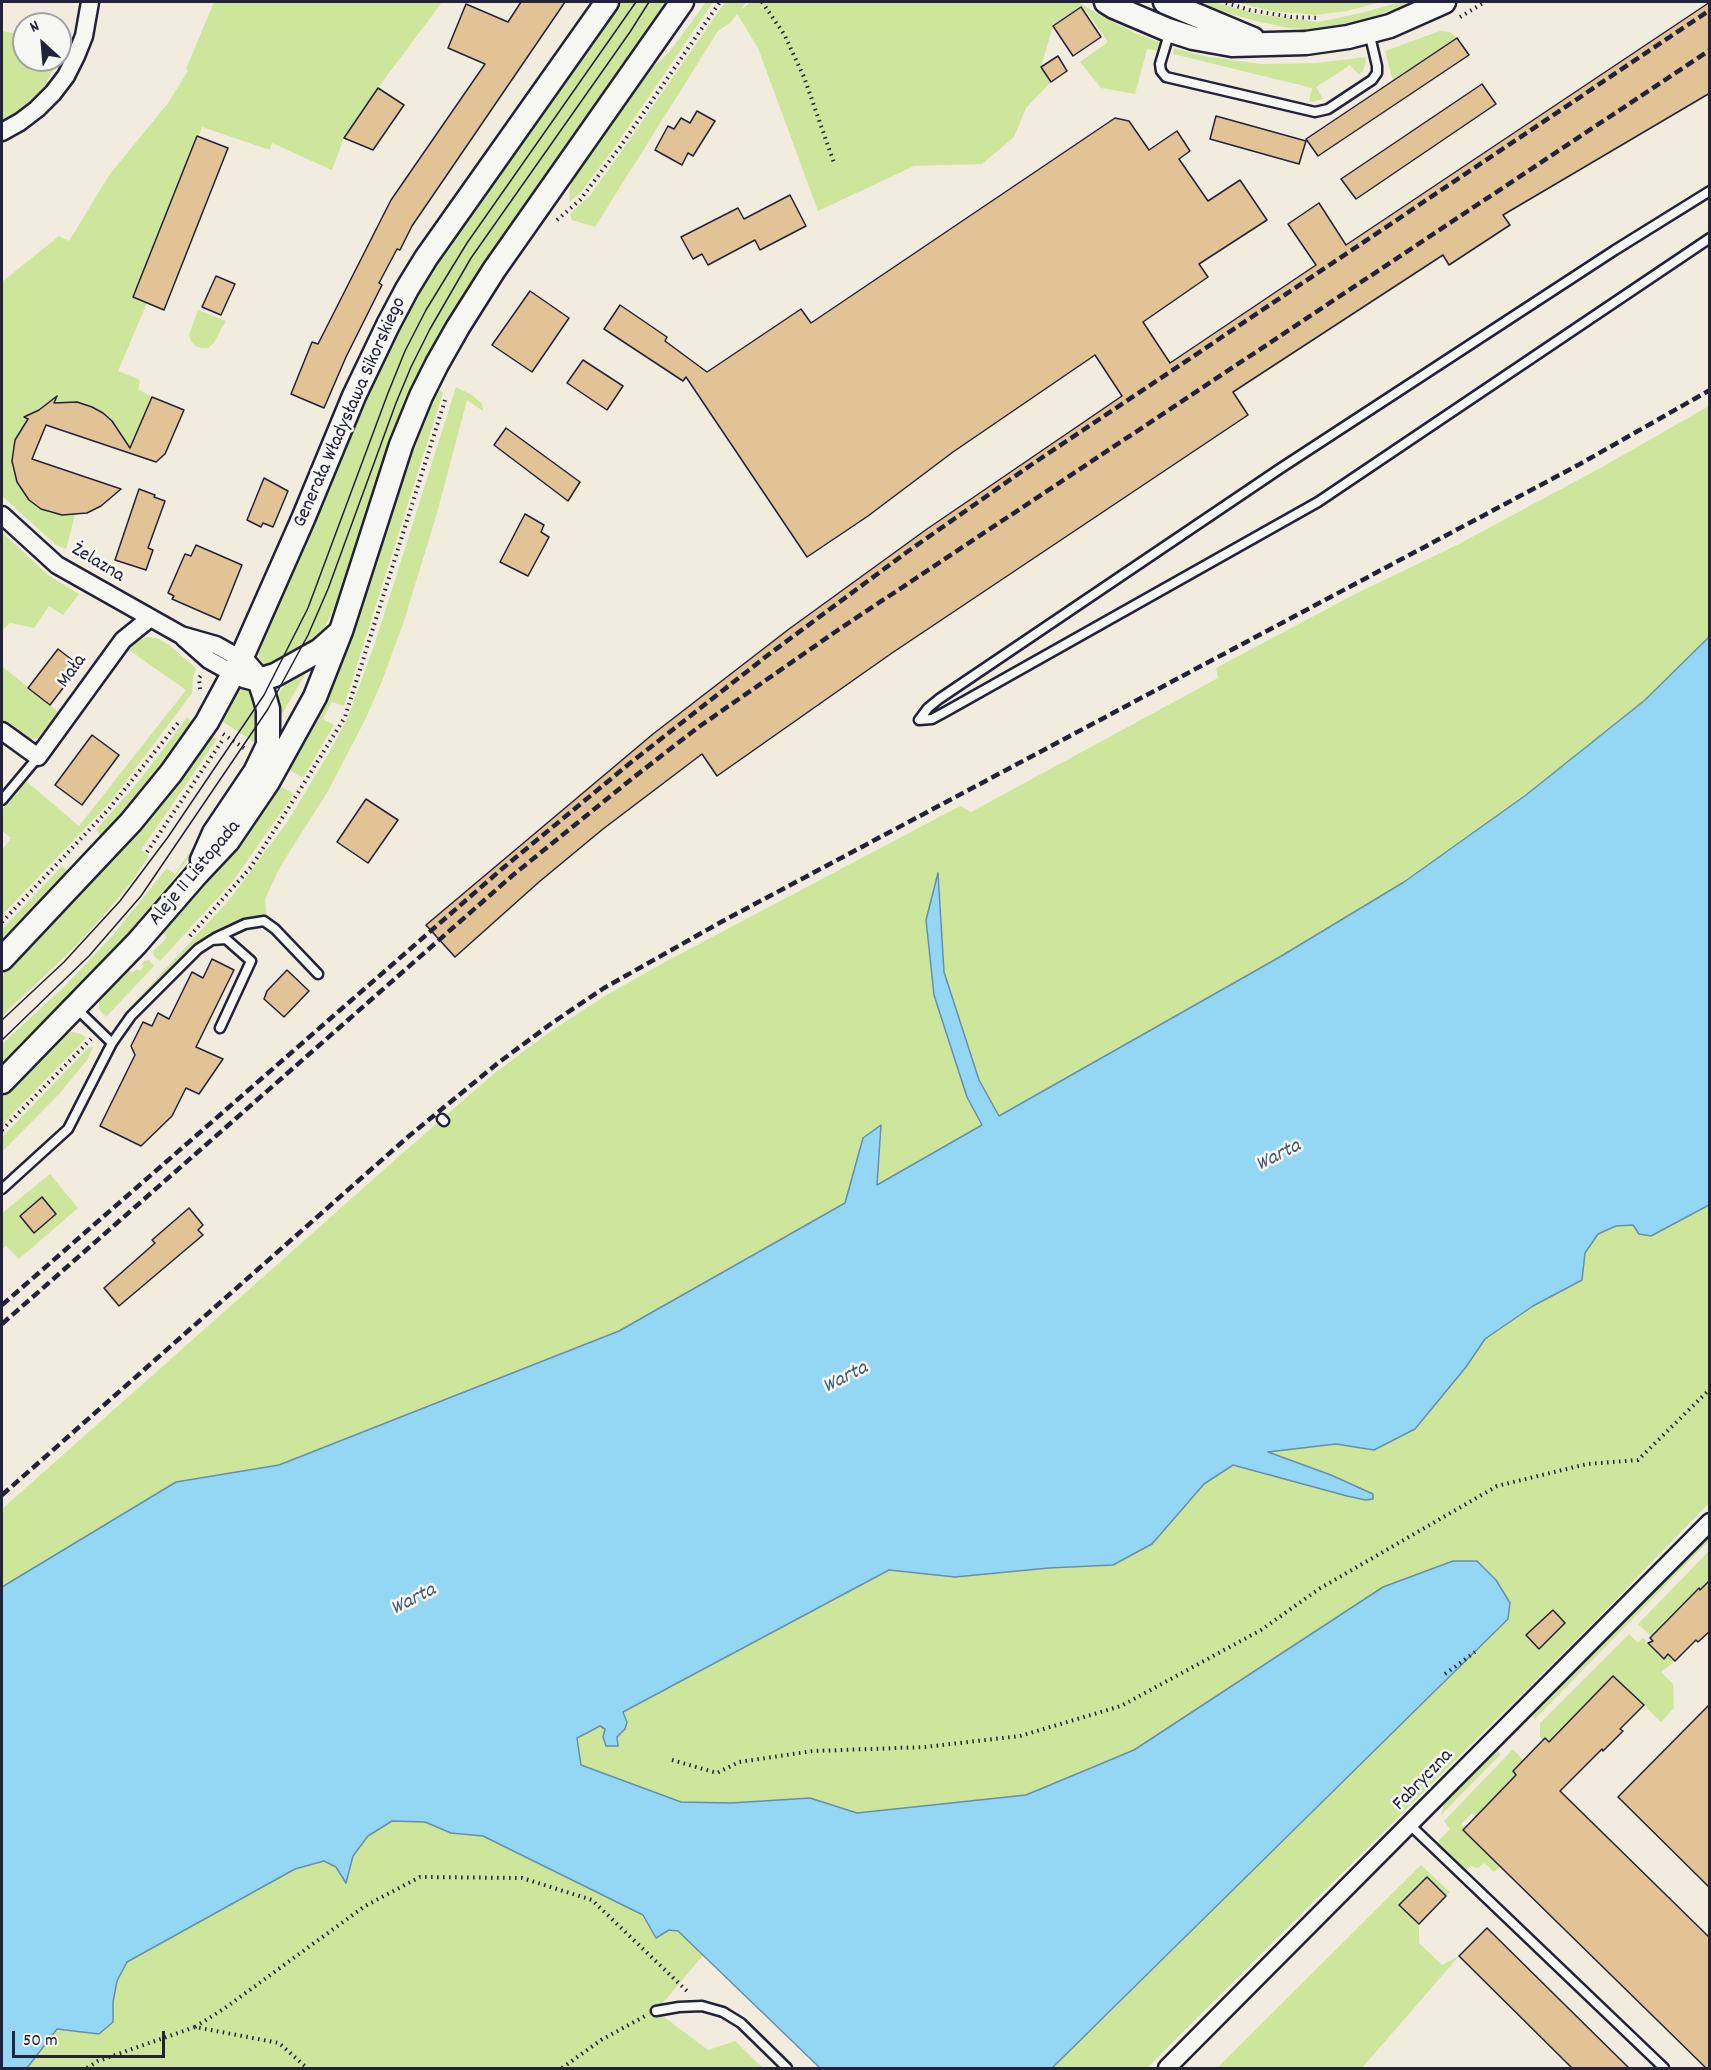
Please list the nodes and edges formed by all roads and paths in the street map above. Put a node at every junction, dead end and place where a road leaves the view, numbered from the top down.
1 (90, 2) edge
2 (607, 2) edge
3 (682, 2) edge
4 (762, 2) edge
5 (1106, 2) edge
6 (1165, 2) edge
7 (1222, 2) edge
8 (1443, 2) edge
9 (1324, 18) dead end
10 (1170, 31) junction
11 (1369, 32) junction
12 (1266, 43) junction
13 (2, 132) edge
14 (834, 163) dead end
15 (1710, 191) edge
16 (1710, 238) edge
17 (2, 514) edge
18 (149, 619) junction
19 (341, 631) junction
20 (181, 635) junction
21 (209, 660) junction
22 (238, 666) junction
23 (259, 680) junction
24 (196, 698) dead end
25 (180, 720) dead end
26 (2, 731) edge
27 (226, 736) dead end
28 (38, 757) junction
29 (2, 800) edge
30 (147, 852) dead end
31 (196, 875) junction
32 (2, 922) edge
33 (212, 940) junction
34 (2, 959) edge
35 (318, 974) dead end
36 (75, 1007) junction
37 (220, 1028) dead end
38 (112, 1043) junction
39 (2, 1082) edge
40 (2, 1189) edge
41 (1710, 1389) edge
42 (1710, 1522) edge
43 (1475, 1652) dead end
44 (1445, 1674) dead end
45 (672, 1760) dead end
46 (1410, 1825) junction
47 (702, 2006) junction
48 (656, 2011) joint
49 (195, 2027) junction
50 (87, 2068) edge
51 (307, 2068) edge
52 (562, 2068) edge
53 (787, 2068) edge
54 (1167, 2068) edge
55 (1664, 2068) edge

1 - 13 street
2 - 22 main road, Generała Władysława Sikorskiego
3 - 19 main road
4 - 14 path
5 - 10 main road
6 - 12 main road
7 - 9 path
8 - 11 main road
10 - 11 lane
10 - 12 main road
11 - 12 main road
15 - 16 lane
17 - 18 street, Żelazna
18 - 20 street, Żelazna
18 - 28 street, Mała
19 - 23 main road
19 - 31 main road, Aleje 11 Listopada
20 - 21 street, Żelazna
20 - 22 street, Żelazna
21 - 22 street, Żelazna
21 - 24 path
22 - 23 main road
22 - 34 main road
23 - 31 main road
25 - 32 path
26 - 28 street
27 - 30 path
28 - 29 lane
31 - 36 main road, Aleje 11 Listopada
33 - 35 lane
33 - 37 lane
33 - 38 lane
36 - 38 lane
36 - 39 main road, Aleje 11 Listopada
38 - 40 lane
41 - 45 path
42 - 46 street, Fabryczna
43 - 44 path
46 - 54 street, Fabryczna
46 - 55 lane
47 - 48 lane
47 - 49 path
47 - 53 lane
48 - 52 path
49 - 50 path
49 - 51 path

